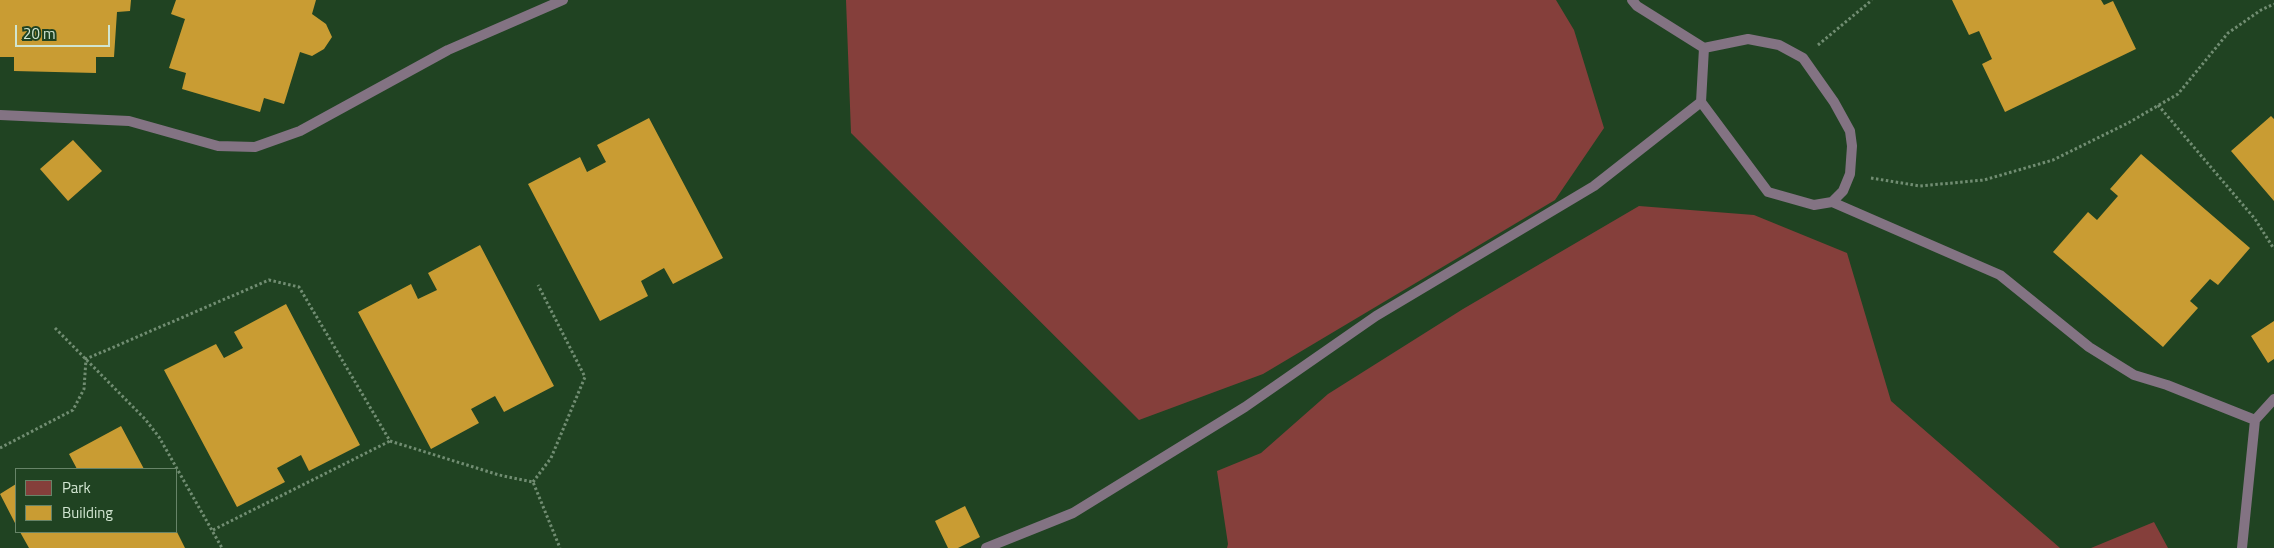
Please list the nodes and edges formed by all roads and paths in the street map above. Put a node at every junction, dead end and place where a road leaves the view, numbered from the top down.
1 (564, 0) edge
2 (1632, 0) edge
3 (1872, 0) edge
4 (2274, 4) edge
5 (1704, 48) junction
6 (1803, 58) junction
7 (1701, 102) junction
8 (2158, 105) junction
9 (0, 115) edge
10 (1850, 174) junction
11 (1832, 202) junction
12 (2274, 249) edge
13 (538, 285) dead end
14 (55, 328) dead end
15 (86, 359) junction
16 (2274, 400) edge
17 (2254, 420) junction
18 (390, 441) junction
19 (0, 448) edge
20 (177, 468) edge
21 (178, 469) edge
22 (533, 482) junction
23 (213, 530) junction
24 (222, 548) edge
25 (560, 548) edge
26 (986, 548) edge
27 (2242, 548) edge

1 - 9 lane
2 - 5 lane
3 - 6 path
4 - 8 path
5 - 6 lane
5 - 7 lane
6 - 10 lane
7 - 11 lane
7 - 26 lane
8 - 10 path
8 - 12 path
10 - 11 lane
11 - 17 lane
13 - 22 path
14 - 15 path
15 - 18 path
15 - 19 path
15 - 20 path
16 - 17 lane
17 - 27 lane
18 - 22 path
18 - 23 path
21 - 23 path
22 - 25 path
23 - 24 path

